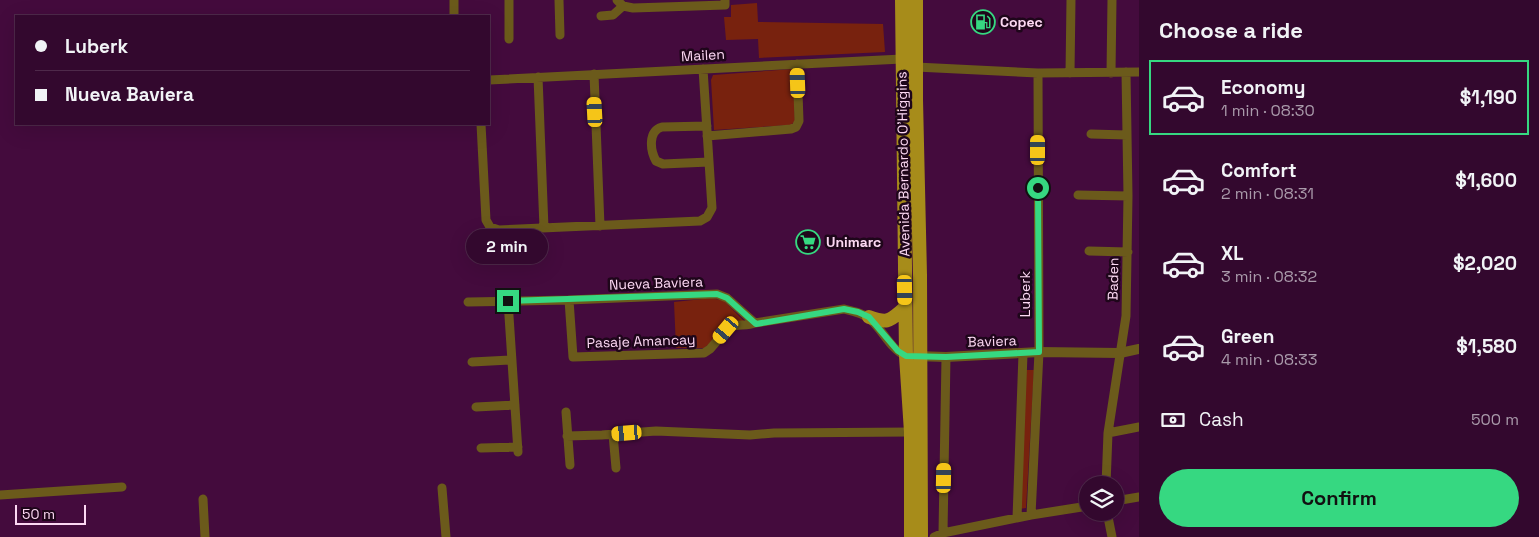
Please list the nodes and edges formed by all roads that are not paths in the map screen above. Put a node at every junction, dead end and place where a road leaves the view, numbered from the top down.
1 (454, 0) edge
2 (509, 0) edge
3 (559, 0) edge
4 (902, 0) edge
5 (916, 0) edge
6 (1071, 0) edge
7 (1112, 0) edge
8 (725, 2) edge
9 (620, 3) edge
10 (674, 3) edge
11 (454, 15) edge
12 (601, 16) dead end
13 (560, 35) dead end
14 (509, 39) dead end
15 (902, 59) junction
16 (797, 64) junction
17 (916, 67) junction
18 (703, 69) junction
19 (1111, 72) junction
20 (1126, 72) junction
21 (1139, 72) edge
22 (1038, 73) junction
23 (1070, 73) junction
24 (594, 74) junction
25 (538, 77) junction
26 (490, 80) edge
27 (481, 125) edge
28 (707, 126) junction
29 (1091, 134) dead end
30 (1128, 134) junction
31 (708, 136) junction
32 (709, 162) junction
33 (1078, 196) dead end
34 (1128, 196) junction
35 (904, 211) junction
36 (919, 211) junction
37 (600, 226) junction
38 (544, 228) junction
39 (1089, 251) dead end
40 (1128, 252) junction
41 (569, 300) junction
42 (508, 301) junction
43 (468, 302) dead end
44 (905, 308) junction
45 (869, 317) junction
46 (756, 324) junction
47 (1139, 349) edge
48 (1039, 352) junction
49 (1120, 353) junction
50 (1023, 354) junction
51 (906, 356) junction
52 (920, 356) junction
53 (946, 357) junction
54 (512, 360) junction
55 (472, 362) dead end
56 (515, 405) junction
57 (476, 407) dead end
58 (566, 412) dead end
59 (1139, 427) edge
60 (911, 432) junction
61 (1108, 433) junction
62 (613, 434) junction
63 (568, 436) junction
64 (481, 448) dead end
65 (570, 464) dead end
66 (616, 468) dead end
67 (1106, 476) edge
68 (122, 487) dead end
69 (442, 488) dead end
70 (0, 495) edge
71 (1139, 496) edge
72 (203, 499) dead end
73 (1124, 499) edge
74 (1079, 507) edge
75 (1031, 515) junction
76 (1017, 518) junction
77 (1109, 521) edge
78 (943, 533) junction
79 (205, 537) edge
80 (446, 537) edge
81 (911, 537) edge
82 (921, 537) edge
83 (934, 537) edge
84 (1112, 537) edge

1 - 11 street
2 - 14 street
3 - 13 street
4 - 15 main road, Avenida Bernardo O'Higgins
5 - 17 main road, Avenida Bernardo O'Higgins
6 - 23 street
7 - 19 street
8 - 10 street
9 - 10 street
9 - 12 street
15 - 16 street, Mailen
15 - 17 street
15 - 35 main road, Avenida Bernardo O'Higgins
16 - 18 street, Mailen
16 - 31 street
17 - 22 street
17 - 36 main road, Avenida Bernardo O'Higgins
18 - 24 street, Mailen
18 - 28 street
19 - 20 street
19 - 23 street
20 - 21 street
20 - 30 street, Baden
22 - 23 street
22 - 48 street, Luberk
24 - 25 street, Mailen
24 - 37 street
25 - 26 street, Mailen
25 - 38 street
27 - 38 street
28 - 31 street
28 - 32 street
29 - 30 street
30 - 34 street, Baden
31 - 32 street
32 - 37 street
33 - 34 street
34 - 40 street, Baden
35 - 36 main road
35 - 44 main road, Avenida Bernardo O'Higgins
36 - 52 main road, Avenida Bernardo O'Higgins
37 - 38 street
39 - 40 street
40 - 49 street, Baden
41 - 42 street, Nueva Baviera
41 - 46 street, Nueva Baviera
41 - 46 street, Pasaje Amancay
42 - 43 street, Nueva Baviera
42 - 54 street
44 - 45 main road
44 - 51 main road, Avenida Bernardo O'Higgins
45 - 46 street
45 - 51 street
47 - 49 street, Baviera
48 - 49 street, Baviera
48 - 50 street, Baviera
48 - 75 street, Luberk
49 - 61 street, Baden
50 - 53 street, Baviera
50 - 76 street
51 - 52 street, Baviera
51 - 60 main road, Avenida Bernardo O'Higgins
52 - 53 street, Baviera
52 - 82 main road, Avenida Bernardo O'Higgins
53 - 78 street
54 - 55 street
54 - 56 street
56 - 57 street
56 - 64 street
58 - 63 street
59 - 61 street
60 - 62 street
60 - 81 main road, Avenida Bernardo O'Higgins
61 - 67 street, Baden
62 - 63 street
62 - 66 street
63 - 65 street
68 - 70 street
69 - 80 street
71 - 73 street
72 - 79 street
74 - 75 street
75 - 76 street
76 - 78 street
77 - 84 street
78 - 83 street

